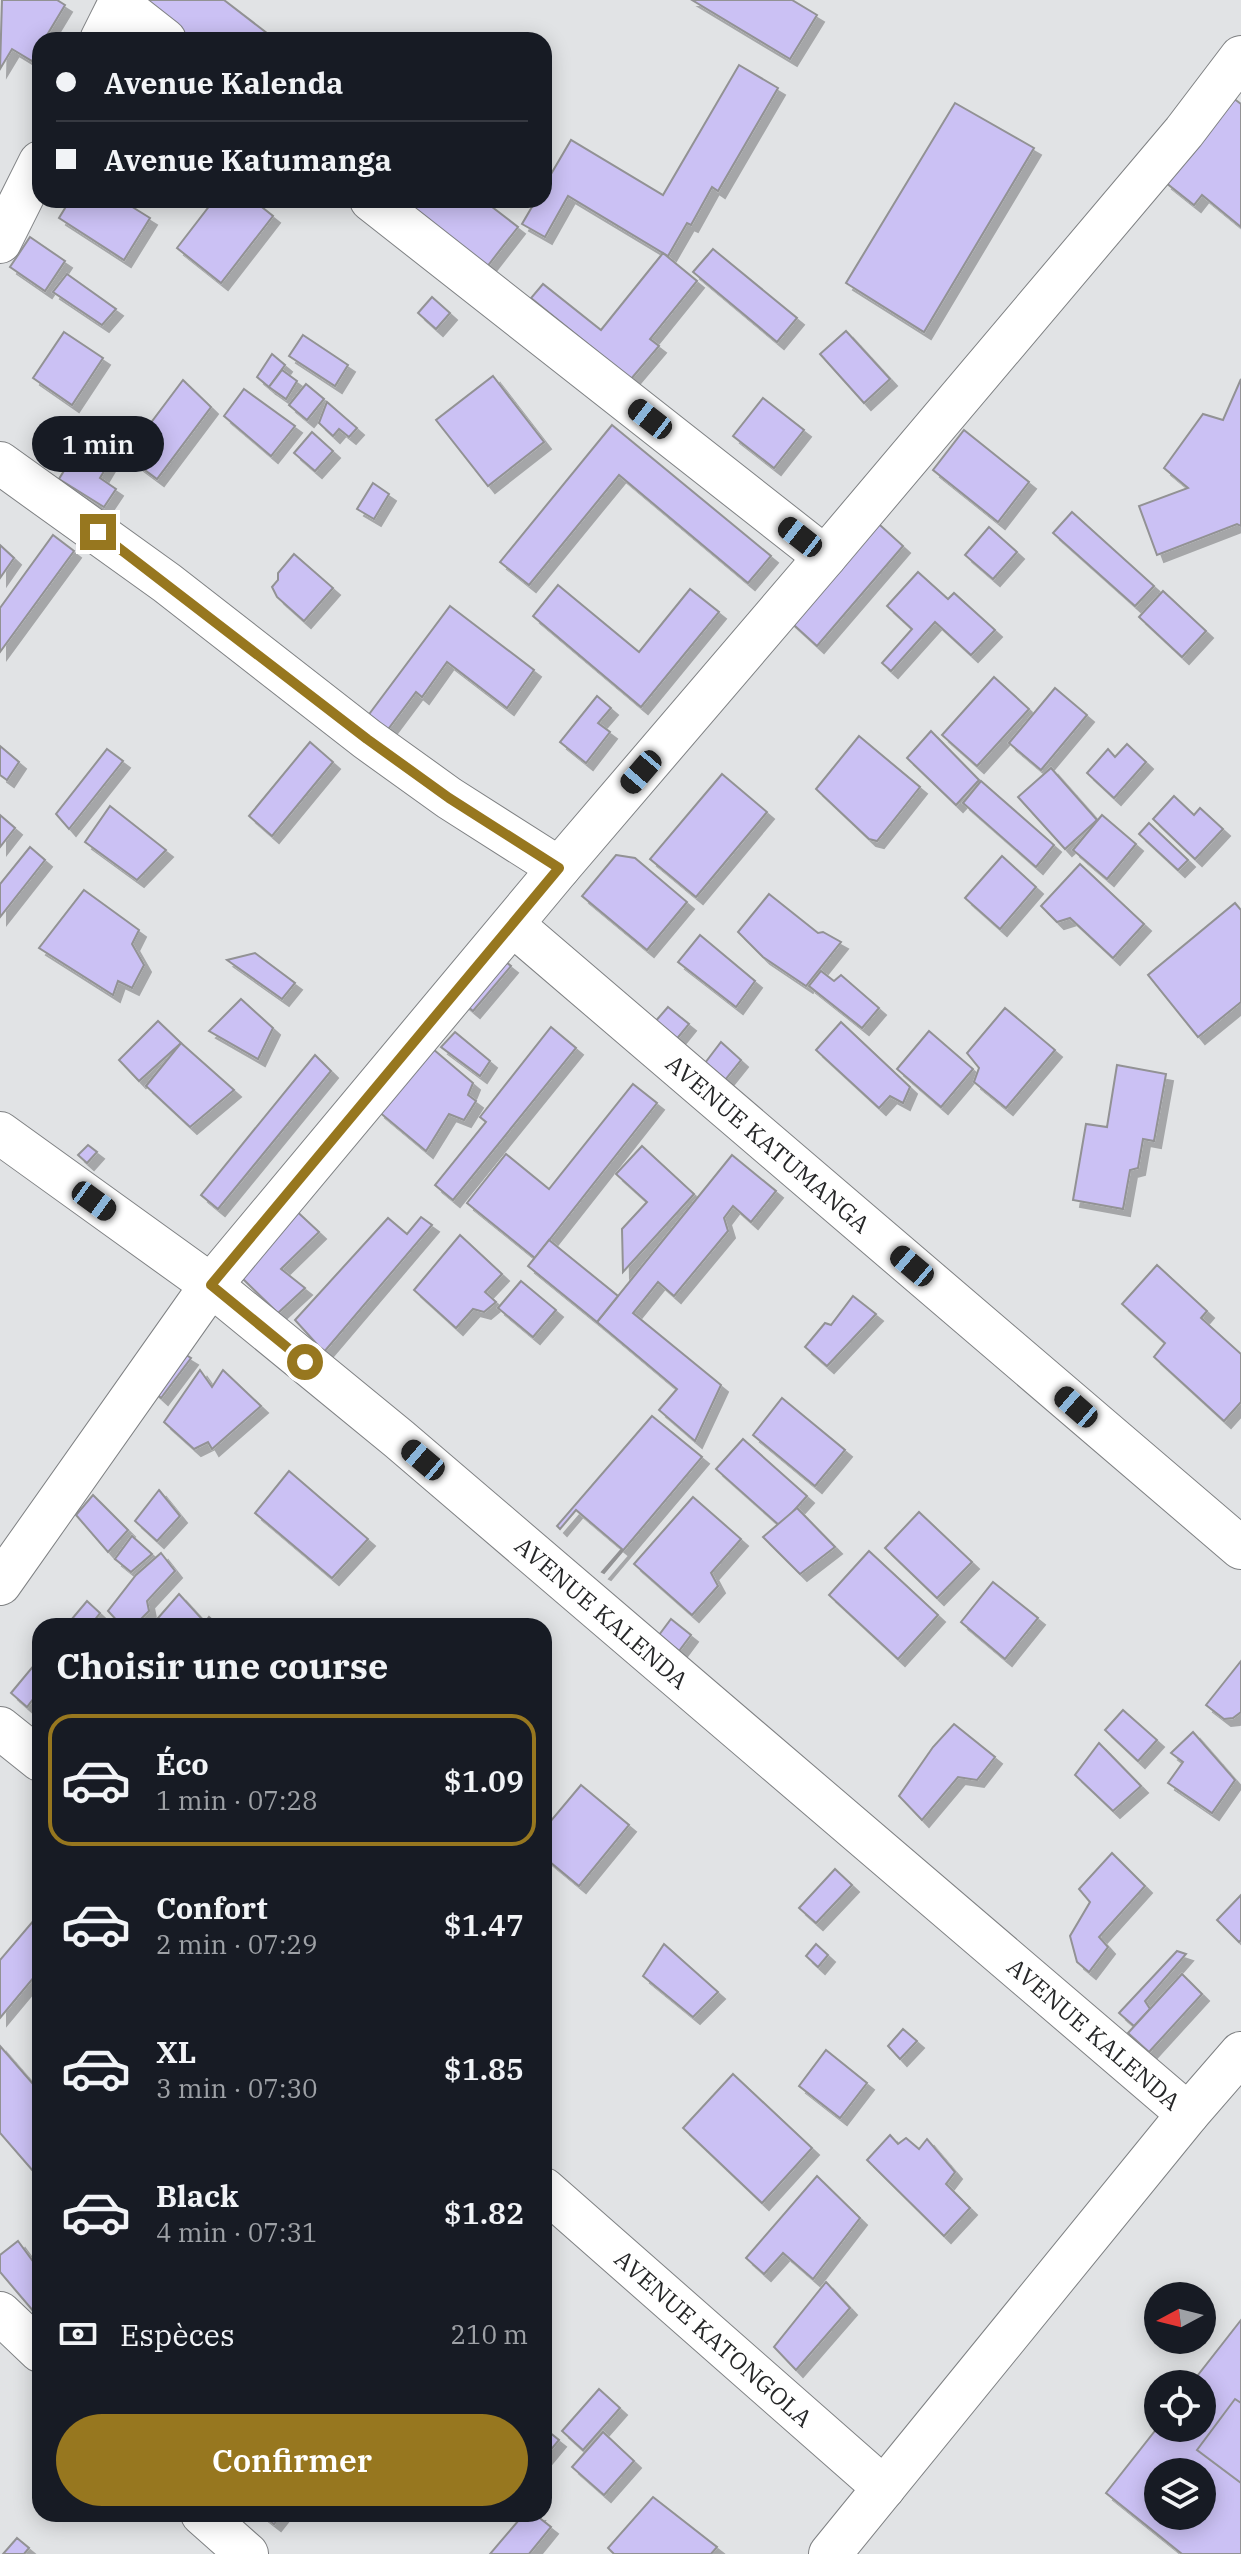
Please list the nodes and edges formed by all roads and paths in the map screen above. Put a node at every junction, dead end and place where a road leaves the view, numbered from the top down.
1 (114, 15) edge
2 (149, 32) edge
3 (1241, 57) edge
4 (32, 178) edge
5 (381, 208) edge
6 (0, 242) edge
7 (0, 463) edge
8 (825, 557) junction
9 (559, 868) junction
10 (513, 925) junction
11 (0, 1133) edge
12 (211, 1285) junction
13 (1241, 1548) edge
14 (0, 1584) edge
15 (0, 1728) edge
16 (32, 1754) edge
17 (1241, 2053) edge
18 (1188, 2114) junction
19 (552, 2196) edge
20 (0, 2313) edge
21 (32, 2343) edge
22 (884, 2488) junction
23 (211, 2522) edge
24 (247, 2554) edge
25 (830, 2554) edge

1 - 2 street
3 - 8 street
4 - 6 street
5 - 8 street
7 - 9 street
8 - 9 street
9 - 10 street
10 - 12 street
10 - 13 street, AVENUE KATUMANGA
11 - 12 street, AVENUE KALENDA
12 - 14 street
12 - 18 street, AVENUE KALENDA
15 - 16 street
17 - 18 street
18 - 22 street
19 - 22 street, AVENUE KATONGOLA
20 - 21 street
22 - 25 street
23 - 24 street

